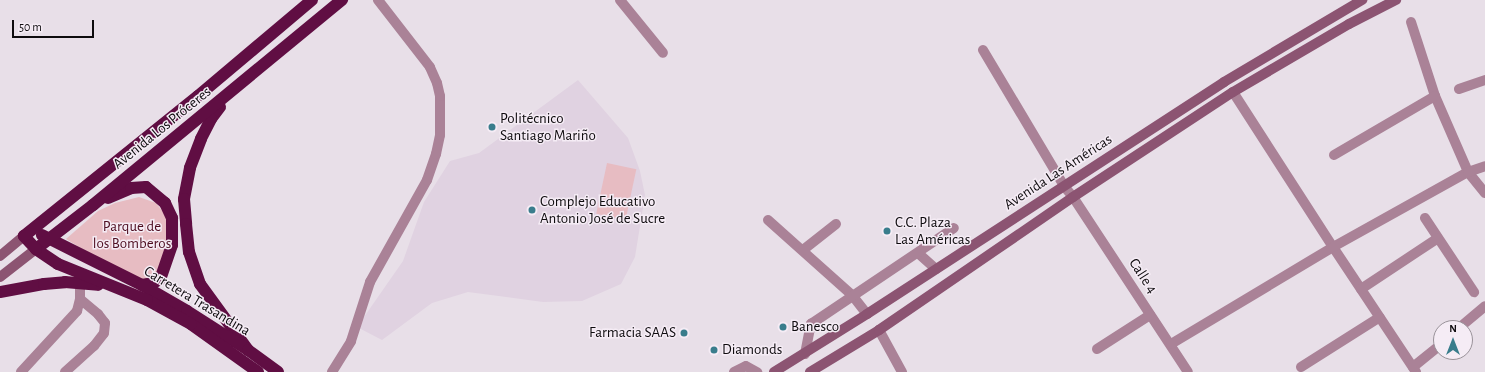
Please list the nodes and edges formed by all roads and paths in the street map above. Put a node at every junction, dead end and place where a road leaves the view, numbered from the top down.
1 (312, 0) edge
2 (342, 0) edge
3 (378, 0) edge
4 (620, 0) edge
5 (1362, 0) edge
6 (1396, 0) edge
7 (1411, 22) dead end
8 (983, 50) dead end
9 (663, 53) dead end
10 (1485, 80) edge
11 (235, 89) junction
12 (1459, 89) dead end
13 (1233, 92) junction
14 (1435, 96) junction
15 (1334, 155) dead end
16 (1485, 166) edge
17 (1468, 172) junction
18 (1064, 186) junction
19 (1485, 193) edge
20 (1073, 197) junction
21 (93, 205) junction
22 (1425, 218) dead end
23 (768, 220) dead end
24 (836, 224) dead end
25 (954, 228) dead end
26 (28, 233) junction
27 (1438, 238) junction
28 (48, 239) junction
29 (1333, 247) junction
30 (36, 249) junction
31 (803, 250) junction
32 (918, 253) junction
33 (0, 256) edge
34 (936, 269) junction
35 (0, 277) edge
36 (80, 283) junction
37 (142, 285) junction
38 (117, 287) junction
39 (1361, 289) junction
40 (0, 292) edge
41 (1474, 292) dead end
42 (852, 295) junction
43 (80, 299) junction
44 (1485, 306) edge
45 (867, 314) junction
46 (1150, 314) junction
47 (1380, 317) junction
48 (1468, 320) edge
49 (879, 330) junction
50 (1170, 344) junction
51 (1097, 349) dead end
52 (248, 350) junction
53 (1433, 352) edge
54 (805, 354) junction
55 (1301, 367) dead end
56 (1415, 370) edge
57 (21, 372) edge
58 (65, 372) edge
59 (258, 372) edge
60 (278, 372) edge
61 (332, 372) edge
62 (734, 372) edge
63 (757, 372) edge
64 (774, 372) edge
65 (810, 372) edge
66 (902, 372) edge
67 (1188, 372) edge

1 - 26 highway, Avenida Los Próceres
2 - 11 highway, Avenida Los Próceres
3 - 61 street
4 - 9 street
5 - 18 street, Avenida Las Américas
6 - 13 street, Avenida Las Américas
7 - 14 street
8 - 18 street, Calle 4
10 - 12 street
11 - 21 highway, Avenida Los Próceres
11 - 52 highway
13 - 20 street, Avenida Las Américas
13 - 29 street
14 - 15 street
14 - 17 street
16 - 17 street
17 - 19 street
17 - 29 street
18 - 20 street, Calle 4
18 - 34 street, Avenida Las Américas
20 - 46 street, Calle 4
20 - 49 street, Avenida Las Américas
21 - 28 highway, Avenida Los Próceres
21 - 37 highway
22 - 27 street
23 - 31 street
24 - 31 street
25 - 32 street
26 - 28 highway, Carretera Trasandina
26 - 30 highway, Carretera Trasandina
26 - 33 street, Avenida Los Próceres
27 - 39 street
27 - 41 street
28 - 30 highway, Avenida Los Próceres
28 - 37 highway, Carretera Trasandina
29 - 39 street
29 - 50 street
30 - 35 street, Avenida Los Próceres
30 - 38 highway, Carretera Trasandina
31 - 42 street
32 - 34 street
32 - 42 street
34 - 45 street, Avenida Las Américas
36 - 38 highway
36 - 40 highway
36 - 43 street
37 - 52 highway, Carretera Trasandina
38 - 59 highway, Carretera Trasandina
39 - 47 street
42 - 45 street
42 - 54 street
43 - 57 street
43 - 58 street
44 - 48 street
45 - 54 street, Avenida Las Américas
46 - 50 street, Calle 4
46 - 51 street
47 - 55 street
47 - 56 street
49 - 65 street, Avenida Las Américas
49 - 66 street
50 - 67 street, Calle 4
52 - 60 highway, Carretera Trasandina
53 - 56 street
54 - 64 street, Avenida Las Américas
62 - 63 street

